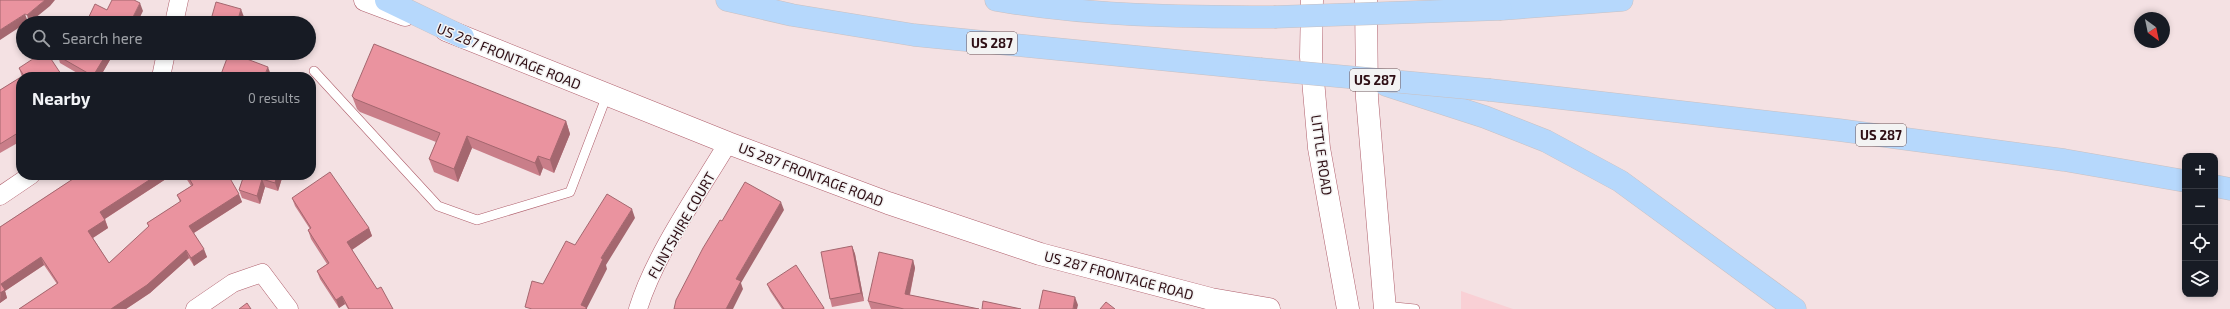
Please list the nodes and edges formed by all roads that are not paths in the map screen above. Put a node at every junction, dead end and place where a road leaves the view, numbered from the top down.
1 (179, 0) edge
2 (365, 0) edge
3 (386, 0) edge
4 (727, 0) edge
5 (996, 0) edge
6 (1312, 0) edge
7 (1366, 0) edge
8 (1622, 0) edge
9 (176, 16) edge
10 (463, 37) junction
11 (165, 60) edge
12 (162, 72) edge
13 (316, 73) edge
14 (1370, 80) junction
15 (607, 95) junction
16 (728, 143) junction
17 (24, 180) edge
18 (2182, 180) edge
19 (2218, 187) edge
20 (2230, 189) edge
21 (0, 196) edge
22 (1209, 304) edge
23 (1383, 308) edge
24 (195, 309) edge
25 (289, 309) edge
26 (638, 309) edge
27 (1269, 309) edge
28 (1348, 309) edge
29 (1415, 309) edge
30 (1795, 309) edge

1 - 9 street
2 - 10 main road, US 287 FRONTAGE ROAD
3 - 10 highway
4 - 14 highway, US 287, bridge
5 - 8 highway, bridge
6 - 28 main road, LITTLE ROAD
7 - 23 main road
10 - 15 main road, US 287 FRONTAGE ROAD
11 - 12 street
13 - 15 lane
14 - 18 highway, US 287, bridge
14 - 30 highway
15 - 16 main road, US 287 FRONTAGE ROAD
16 - 22 main road, US 287 FRONTAGE ROAD
16 - 26 street, FLINTSHIRE COURT
17 - 21 street
19 - 20 highway
22 - 27 main road, US 287 FRONTAGE ROAD
23 - 29 lane
24 - 25 street

